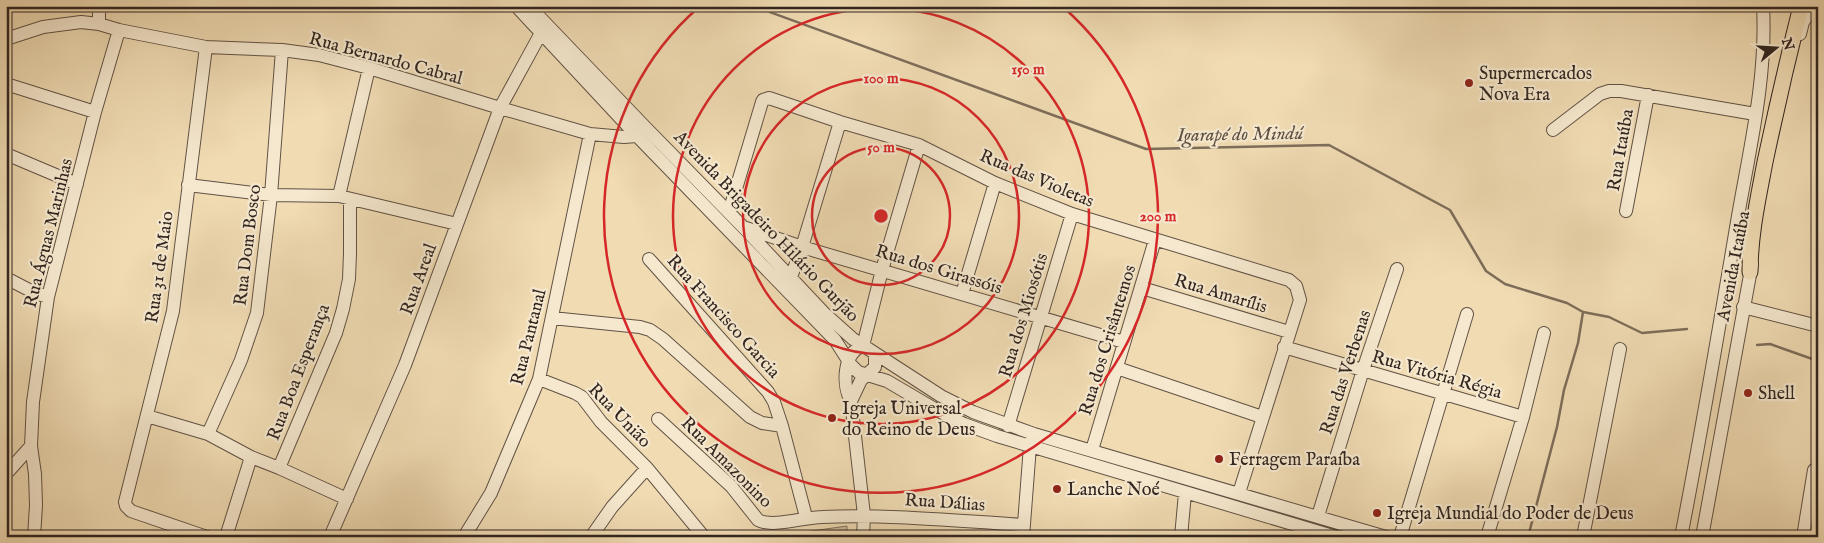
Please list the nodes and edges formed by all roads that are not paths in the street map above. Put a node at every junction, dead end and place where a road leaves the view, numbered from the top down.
1 (99, 6) edge
2 (516, 6) edge
3 (529, 6) edge
4 (1763, 6) edge
5 (1801, 6) edge
6 (1814, 6) edge
7 (99, 24) junction
8 (119, 30) junction
9 (541, 33) junction
10 (6, 39) edge
11 (206, 46) junction
12 (282, 50) junction
13 (369, 68) junction
14 (6, 84) edge
15 (1648, 95) junction
16 (500, 108) junction
17 (95, 112) junction
18 (1755, 114) junction
19 (840, 122) junction
20 (1553, 130) dead end
21 (590, 134) junction
22 (637, 136) junction
23 (920, 145) junction
24 (6, 154) edge
25 (995, 183) junction
26 (77, 184) junction
27 (188, 185) junction
28 (271, 195) junction
29 (345, 198) junction
30 (1626, 211) dead end
31 (729, 212) junction
32 (1072, 214) junction
33 (457, 224) junction
34 (744, 228) junction
35 (1155, 240) junction
36 (802, 247) junction
37 (649, 259) dead end
38 (1397, 269) dead end
39 (882, 270) junction
40 (1750, 272) junction
41 (790, 277) junction
42 (6, 278) edge
43 (1142, 288) junction
44 (962, 294) junction
45 (48, 296) junction
46 (1743, 307) junction
47 (1467, 314) dead end
48 (552, 318) junction
49 (1040, 318) junction
50 (1818, 326) edge
51 (1289, 332) junction
52 (1544, 334) dead end
53 (1124, 342) junction
54 (863, 346) junction
55 (1284, 347) junction
56 (1620, 349) dead end
57 (875, 354) junction
58 (849, 360) junction
59 (1117, 368) junction
60 (1363, 370) junction
61 (866, 375) junction
62 (539, 379) junction
63 (1443, 395) junction
64 (851, 401) junction
65 (147, 416) junction
66 (1523, 416) junction
67 (1262, 417) junction
68 (658, 418) dead end
69 (782, 426) junction
70 (1008, 426) junction
71 (208, 434) junction
72 (1032, 440) junction
73 (31, 446) junction
74 (1092, 450) junction
75 (251, 457) junction
76 (1695, 463) junction
77 (1715, 467) junction
78 (279, 468) junction
79 (647, 468) junction
80 (1814, 470) dead end
81 (6, 474) edge
82 (1692, 482) junction
83 (1712, 485) junction
84 (1814, 492) edge
85 (1185, 493) junction
86 (1239, 493) junction
87 (347, 499) junction
88 (864, 515) junction
89 (1318, 516) junction
90 (806, 517) junction
91 (1024, 531) edge
92 (1315, 534) edge
93 (34, 537) edge
94 (207, 537) edge
95 (226, 537) edge
96 (330, 537) edge
97 (464, 537) edge
98 (591, 537) edge
99 (704, 537) edge
100 (863, 537) edge
101 (1181, 537) edge
102 (1336, 537) edge
103 (1386, 537) edge
104 (1400, 537) edge
105 (1487, 537) edge
106 (1583, 537) edge
107 (1681, 537) edge
108 (1702, 537) edge
109 (1803, 537) edge

1 - 7 street
2 - 9 street, Avenida Brigadeiro Hilário Gurjão
3 - 31 street, Avenida Brigadeiro Hilário Gurjão
4 - 18 street, Avenida Itaúba
5 - 40 main road
6 - 40 street, Avenida Itaúba
7 - 8 street, Rua Bernardo Cabral
7 - 10 street, Rua Bernardo Cabral
8 - 11 street, Rua Bernardo Cabral
8 - 17 street, Rua Águas Marinhas
9 - 16 street, Rua Areal
9 - 22 street, Avenida Brigadeiro Hilário Gurjão
11 - 12 street, Rua Bernardo Cabral
11 - 27 street, Rua 31 de Maio
12 - 13 street, Rua Bernardo Cabral
12 - 28 street, Rua Dom Bosco
13 - 16 street, Rua Bernardo Cabral
13 - 29 street, Rua Boa Esperança
14 - 17 street
15 - 18 street, Rua Itaúba
15 - 20 street, Rua Itaúba
15 - 30 street, Rua Itaúba
16 - 21 street, Rua Bernardo Cabral
16 - 33 street, Rua Areal
17 - 26 street, Rua Águas Marinhas
18 - 76 street, Avenida Itaúba
19 - 23 street, Rua das Violetas
19 - 31 street, Rua das Violetas
19 - 36 street
21 - 22 street, Rua Bernardo Cabral
21 - 48 street, Rua Pantanal
22 - 58 street, Avenida Brigadeiro Hilário Gurjão
23 - 25 street, Rua das Violetas
23 - 39 street
24 - 26 street
25 - 32 street, Rua das Violetas
25 - 44 street
26 - 45 street, Rua Águas Marinhas
27 - 28 street
27 - 65 street, Rua 31 de Maio
28 - 29 street
28 - 71 street, Rua Dom Bosco
29 - 33 street
29 - 78 street, Rua Boa Esperança
31 - 34 street, Avenida Brigadeiro Hilário Gurjão
32 - 35 street, Rua das Violetas
32 - 49 street, Rua dos Miosótis
33 - 87 street, Rua Areal
34 - 36 street, Rua dos Girassóis
34 - 41 street, Avenida Brigadeiro Hilário Gurjão
35 - 43 street, Rua dos Crisântemos
35 - 51 street, Rua das Violetas
36 - 39 street, Rua dos Girassóis
36 - 41 street
37 - 69 street, Rua Francisco Garcia
38 - 60 street, Rua das Verbenas
39 - 44 street, Rua dos Girassóis
39 - 54 street
40 - 46 street, Avenida Itaúba
41 - 54 street, Avenida Brigadeiro Hilário Gurjão
42 - 45 street
43 - 51 street, Rua Amarílis
43 - 53 street, Rua dos Crisântemos
44 - 49 street, Rua dos Girassóis
45 - 73 street, Rua Águas Marinhas
46 - 50 street
46 - 77 street, Avenida Itaúba
47 - 63 street
48 - 62 street, Rua Pantanal
48 - 69 street
49 - 53 street, Rua dos Girassóis
49 - 70 street, Rua dos Miosótis
51 - 55 street
52 - 66 street
53 - 59 street, Rua dos Crisântemos
54 - 57 street, Avenida Brigadeiro Hilário Gurjão
54 - 58 street
55 - 60 street, Rua Vitória Régia
55 - 67 street
56 - 106 street
57 - 61 street
57 - 70 street, Avenida Brigadeiro Hilário Gurjão
58 - 61 street, Avenida Brigadeiro Hilário Gurjão
58 - 64 street
59 - 67 street
59 - 74 street, Rua dos Crisântemos
60 - 63 street, Rua Vitória Régia
60 - 89 street, Rua das Verbenas
61 - 64 street
61 - 72 street, Avenida Brigadeiro Hilário Gurjão
62 - 79 street, Rua União
62 - 97 street, Rua Pantanal
63 - 66 street, Rua Vitória Régia
63 - 104 street
64 - 88 street
65 - 71 street
65 - 94 street, Rua 31 de Maio
66 - 105 street
67 - 86 street
68 - 90 street, Rua Amazonino
69 - 90 street, Rua Francisco Garcia
70 - 72 street, Avenida Brigadeiro Hilário Gurjão
71 - 75 street
72 - 74 street, Avenida Brigadeiro Hilário Gurjão
72 - 85 street, Avenida Brigadeiro Hilário Gurjão
72 - 91 street
73 - 81 street
73 - 93 street, Rua Águas Marinhas
74 - 86 street, Avenida Brigadeiro Hilário Gurjão
75 - 78 street
75 - 95 street
76 - 77 street
76 - 82 street, Avenida Itaúba
77 - 83 street, Avenida Itaúba
78 - 87 street
79 - 98 street
79 - 99 street, Rua União
80 - 84 street
82 - 83 street
82 - 107 street, Avenida Itaúba
83 - 108 street, Avenida Itaúba
84 - 109 street
85 - 92 street, Avenida Brigadeiro Hilário Gurjão
85 - 101 street
86 - 89 street, Avenida Brigadeiro Hilário Gurjão
87 - 96 street, Rua Areal
88 - 90 street, Rua Amazonino
88 - 91 street, Rua Dálias
88 - 100 street
89 - 103 street, Avenida Brigadeiro Hilário Gurjão
92 - 102 street, Avenida Brigadeiro Hilário Gurjão

